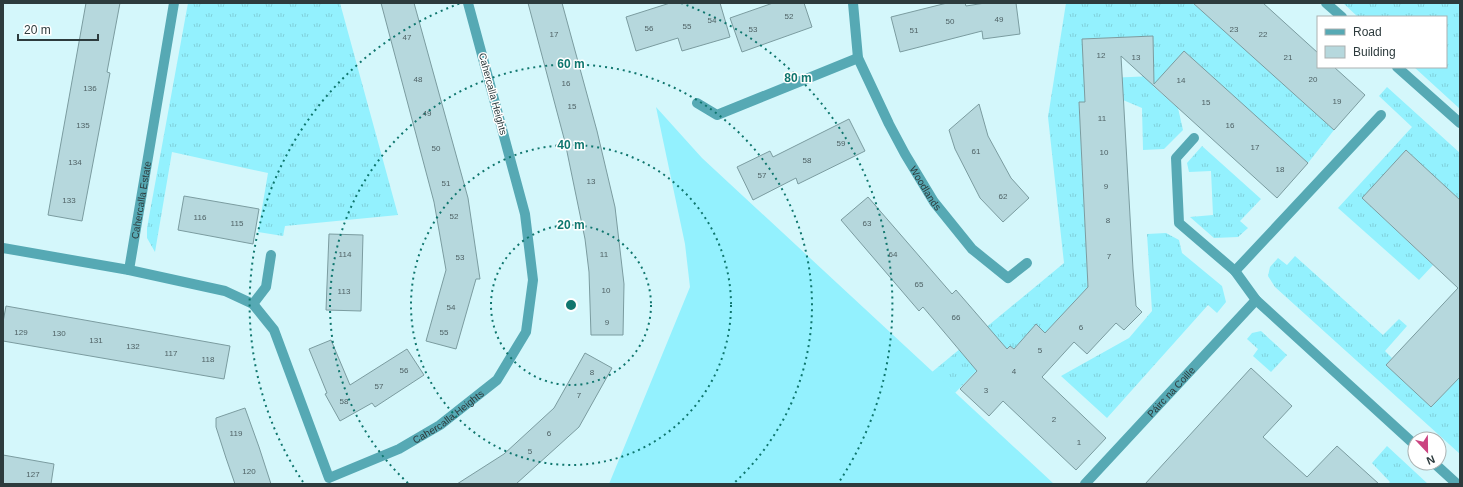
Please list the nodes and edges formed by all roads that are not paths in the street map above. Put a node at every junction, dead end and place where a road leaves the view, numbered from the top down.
1 (174, 3) edge
2 (468, 3) edge
3 (853, 3) edge
4 (1326, 3) edge
5 (1341, 16) edge
6 (858, 58) junction
7 (1398, 68) edge
8 (697, 103) dead end
9 (1380, 115) dead end
10 (1460, 123) edge
11 (1194, 138) dead end
12 (3, 248) edge
13 (271, 255) dead end
14 (1027, 263) dead end
15 (129, 270) junction
16 (1235, 271) junction
17 (1256, 300) junction
18 (253, 304) junction
19 (1407, 438) edge
20 (1443, 471) edge
21 (330, 481) edge
22 (1085, 484) edge
23 (1457, 484) edge

1 - 15 street, Cahercalla Estate
2 - 21 street, Cahercalla Heights
3 - 6 street, Woodlands
4 - 5 street
6 - 8 street
6 - 14 street, Woodlands
7 - 10 street
9 - 16 street
11 - 16 street
12 - 15 street
13 - 18 street
15 - 18 street, Cahercalla Heights
16 - 17 street
17 - 19 street
17 - 22 street, Páirc na Coille
18 - 21 street, Cahercalla Heights
20 - 23 street

